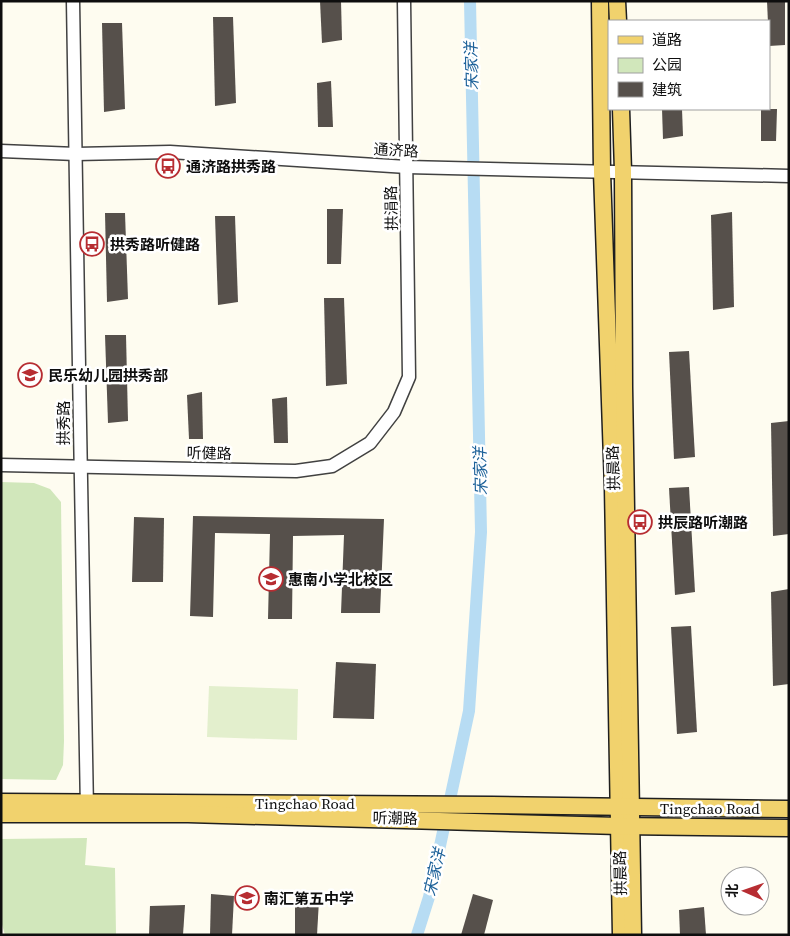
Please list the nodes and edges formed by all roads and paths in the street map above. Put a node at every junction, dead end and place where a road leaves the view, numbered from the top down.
1 (73, 1) edge
2 (404, 1) edge
3 (600, 1) edge
4 (617, 1) edge
5 (618, 20) edge
6 (621, 110) edge
7 (1, 151) edge
8 (76, 154) junction
9 (407, 167) junction
10 (623, 171) junction
11 (602, 172) junction
12 (789, 176) edge
13 (394, 412) joint
14 (1, 465) edge
15 (80, 467) junction
16 (1, 802) edge
17 (87, 808) junction
18 (625, 808) junction
19 (789, 809) edge
20 (490, 813) junction
21 (1, 814) edge
22 (625, 826) junction
23 (789, 828) edge
24 (621, 935) edge
25 (633, 935) edge

1 - 8 street, 拱秀路
2 - 9 street, 拱涓路
3 - 11 main road, 拱晨路
4 - 5 main road
6 - 10 main road, 拱晨路
7 - 8 street, 通济路
8 - 9 street, 通济路
8 - 15 street, 拱秀路
9 - 11 street, 通济路
9 - 13 street, 拱涓路
10 - 11 street, 通济路
10 - 12 street, 通济路
10 - 18 main road, 拱晨路
11 - 18 main road, 拱晨路
13 - 15 street, 听健路
14 - 15 street, 听健路
15 - 17 street, 拱秀路
16 - 17 main road
17 - 20 main road, 听潮路
17 - 21 main road, 听潮路
18 - 19 main road, Tingchao Road
18 - 20 main road, Tingchao Road
18 - 22 main road, 拱晨路
20 - 22 main road, 听潮路
22 - 23 main road, 听潮路
22 - 24 main road, 拱晨路
22 - 25 main road, 拱晨路

